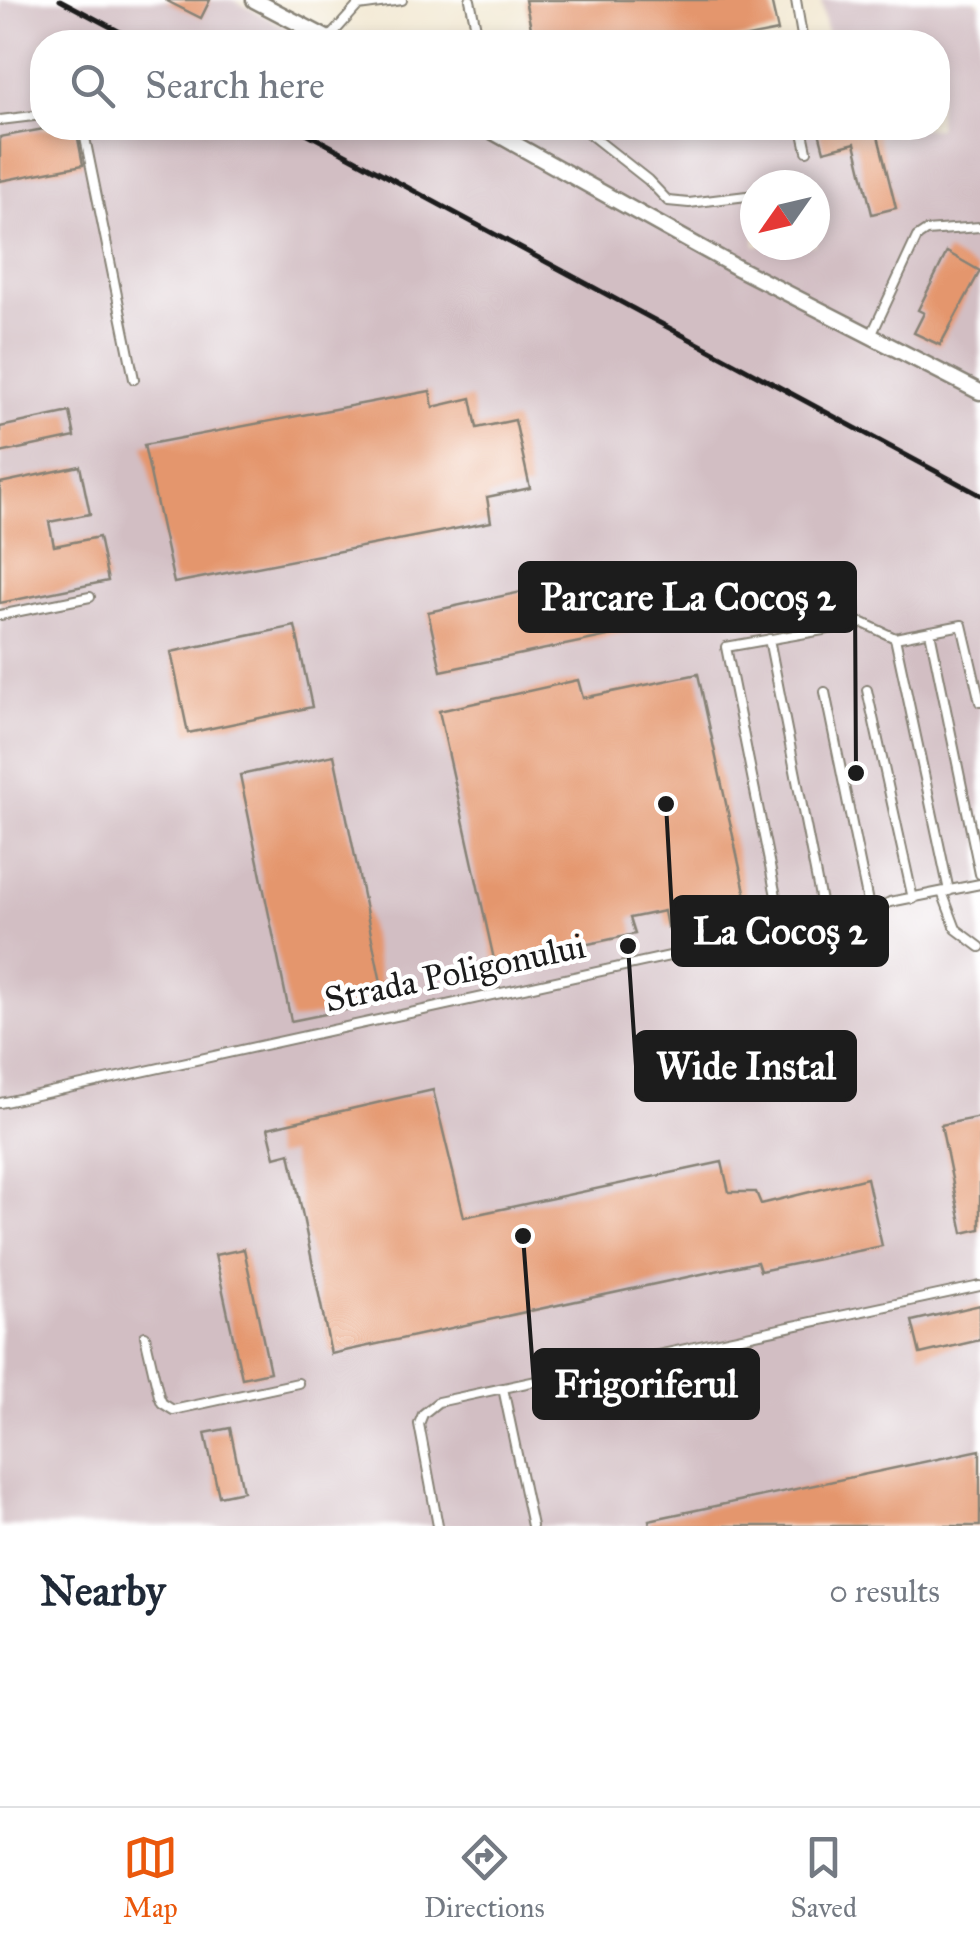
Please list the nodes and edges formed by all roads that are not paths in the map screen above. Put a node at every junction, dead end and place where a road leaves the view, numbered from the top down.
1 (254, 0) edge
2 (402, 0) edge
3 (470, 0) edge
4 (796, 0) edge
5 (360, 3) edge
6 (310, 30) edge
7 (339, 30) edge
8 (477, 30) edge
9 (802, 30) edge
10 (30, 116) edge
11 (0, 120) edge
12 (84, 140) edge
13 (507, 140) edge
14 (597, 140) edge
15 (805, 140) edge
16 (807, 151) dead end
17 (740, 198) edge
18 (980, 226) edge
19 (870, 338) junction
20 (134, 379) dead end
21 (980, 392) edge
22 (90, 597) dead end
23 (0, 615) edge
24 (930, 632) junction
25 (895, 638) junction
26 (769, 640) junction
27 (867, 690) dead end
28 (825, 692) dead end
29 (980, 702) edge
30 (980, 874) edge
31 (980, 884) edge
32 (945, 892) junction
33 (912, 899) junction
34 (870, 912) junction
35 (825, 922) junction
36 (783, 930) junction
37 (980, 947) edge
38 (0, 1103) edge
39 (980, 1286) edge
40 (146, 1336) dead end
41 (298, 1383) dead end
42 (503, 1388) junction
43 (438, 1526) edge
44 (532, 1526) edge

1 - 6 street
2 - 5 lane
3 - 8 lane
4 - 9 lane
5 - 7 lane
10 - 11 lane
12 - 20 lane
13 - 19 street
14 - 17 lane
15 - 16 lane
18 - 19 lane
19 - 21 street
22 - 23 lane
24 - 25 lane
24 - 29 lane
24 - 30 lane
25 - 26 lane
25 - 32 lane
26 - 35 lane
26 - 36 lane
27 - 33 lane
28 - 34 lane
31 - 32 lane, Strada Poligonului
32 - 33 lane, Strada Poligonului
32 - 37 lane
33 - 34 lane, Strada Poligonului
34 - 35 lane, Strada Poligonului
35 - 36 lane, Strada Poligonului
36 - 38 lane, Strada Poligonului
39 - 42 lane
40 - 41 lane
42 - 43 lane
42 - 44 lane

